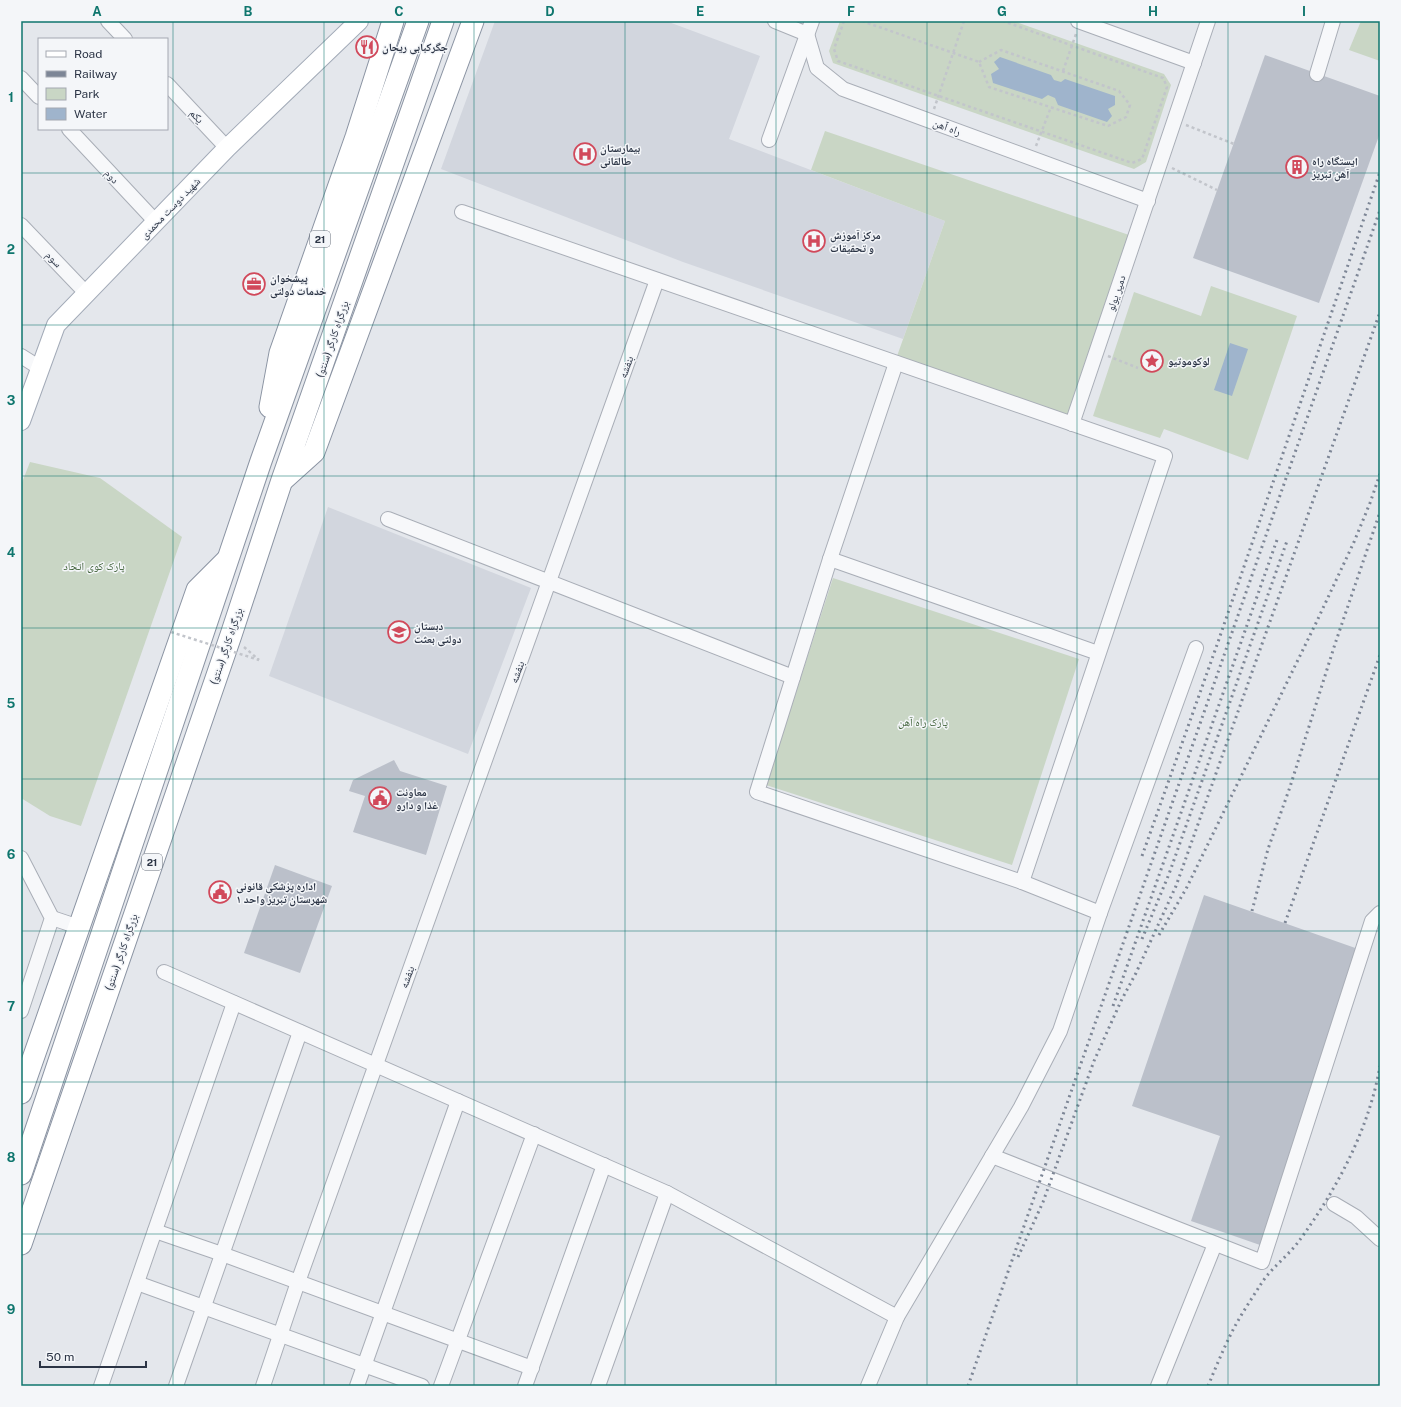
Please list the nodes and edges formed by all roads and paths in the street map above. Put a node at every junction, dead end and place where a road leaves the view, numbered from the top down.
1 (108, 21) edge
2 (359, 21) edge
3 (393, 21) edge
4 (418, 21) edge
5 (443, 21) edge
6 (460, 21) edge
7 (473, 21) edge
8 (774, 21) edge
9 (812, 21) edge
10 (844, 21) edge
11 (862, 21) edge
12 (964, 21) edge
13 (1002, 21) edge
14 (1079, 21) edge
15 (1208, 21) edge
16 (1333, 21) edge
17 (807, 34) junction
18 (124, 38) edge
19 (465, 44) junction
20 (1072, 46) junction
21 (953, 53) junction
22 (979, 62) junction
23 (1194, 63) junction
24 (1063, 71) junction
25 (1317, 74) dead end
26 (21, 78) edge
27 (168, 85) edge
28 (38, 96) edge
29 (939, 96) junction
30 (1051, 107) junction
31 (1175, 120) junction
32 (930, 121) junction
33 (69, 130) edge
34 (1041, 131) junction
35 (769, 140) dead end
36 (1234, 144) dead end
37 (227, 148) junction
38 (1032, 158) junction
39 (1160, 163) junction
40 (1217, 190) dead end
41 (1148, 201) junction
42 (462, 212) dead end
43 (156, 222) junction
44 (21, 225) edge
45 (657, 280) junction
46 (87, 294) junction
47 (1097, 352) junction
48 (21, 356) edge
49 (896, 363) junction
50 (40, 368) junction
51 (1138, 368) dead end
52 (21, 421) edge
53 (1072, 424) junction
54 (261, 461) junction
55 (282, 480) junction
56 (388, 519) dead end
57 (229, 558) junction
58 (830, 559) junction
59 (549, 582) junction
60 (171, 632) dead end
61 (1196, 648) dead end
62 (1098, 653) junction
63 (259, 660) dead end
64 (793, 677) junction
65 (21, 858) edge
66 (1022, 882) junction
67 (1380, 913) edge
68 (1100, 914) junction
69 (52, 918) junction
70 (79, 927) junction
71 (164, 972) dead end
72 (234, 1003) junction
73 (21, 1011) edge
74 (300, 1032) junction
75 (376, 1065) junction
76 (21, 1093) edge
77 (458, 1101) junction
78 (534, 1134) junction
79 (992, 1156) junction
80 (604, 1165) junction
81 (21, 1174) edge
82 (667, 1193) junction
83 (1334, 1204) dead end
84 (155, 1231) junction
85 (1380, 1239) edge
86 (21, 1244) edge
87 (1215, 1244) junction
88 (222, 1254) junction
89 (298, 1282) junction
90 (137, 1283) junction
91 (204, 1308) junction
92 (383, 1314) junction
93 (897, 1316) junction
94 (281, 1334) junction
95 (459, 1341) junction
96 (365, 1365) junction
97 (532, 1368) junction
98 (101, 1386) edge
99 (176, 1386) edge
100 (263, 1386) edge
101 (357, 1386) edge
102 (422, 1386) edge
103 (442, 1386) edge
104 (526, 1386) edge
105 (598, 1386) edge
106 (868, 1386) edge
107 (1158, 1386) edge

1 - 18 street
2 - 37 main road, شهید دوست محمدی
3 - 54 highway, 21
4 - 54 highway, 21
5 - 55 highway, بزرگراه کارگر (سنتو) / 21
6 - 19 highway
7 - 19 highway
8 - 17 street
9 - 17 street
10 - 29 path
11 - 21 path
12 - 21 path
13 - 20 path
14 - 20 path
14 - 23 street
15 - 23 street, دمیر یولو
16 - 25 street
17 - 32 street, راه آهن
17 - 35 street
19 - 55 highway
20 - 24 path
20 - 34 path
21 - 22 path
21 - 29 path
22 - 24 path
22 - 30 path
23 - 31 street, دمیر یولو
24 - 30 path
26 - 28 street
27 - 37 street, یکم
29 - 32 path
29 - 34 path
30 - 34 path
31 - 36 path
31 - 39 street, دمیر یولو
32 - 38 street, راه آهن
33 - 43 street, دوم
34 - 38 path
37 - 43 main road, شهید دوست محمدی
38 - 41 street, راه آهن
39 - 40 path
39 - 41 street, دمیر یولو
41 - 47 street, دمیر یولو
42 - 45 street
43 - 46 main road, شهید دوست محمدی
44 - 46 street, سوم
45 - 49 street
45 - 59 street, بنفشه
46 - 50 main road, شهید دوست محمدی
47 - 51 path
47 - 53 street, دمیر یولو
48 - 50 street
49 - 53 street
49 - 58 street
50 - 52 main road, شهید دوست محمدی
53 - 62 street
54 - 57 highway, 21
55 - 86 highway, بزرگراه کارگر (سنتو) / 21
56 - 59 street
57 - 70 highway
57 - 81 highway, 21
58 - 62 street
58 - 64 street
59 - 64 street
59 - 75 street, بنفشه
60 - 63 path, bridge
61 - 68 street
62 - 66 street
64 - 66 street
65 - 69 street
66 - 68 street
67 - 87 street
68 - 79 street
69 - 70 street
69 - 73 street
70 - 76 highway
71 - 72 street
72 - 74 street
72 - 84 street
74 - 75 street
74 - 88 street
75 - 77 street
75 - 89 street, بنفشه
77 - 78 street
77 - 92 street
78 - 80 street
78 - 95 street
79 - 87 street
79 - 93 street
80 - 82 street
80 - 97 street
82 - 93 street
82 - 105 street
83 - 85 street
84 - 88 street
84 - 90 street
87 - 107 street
88 - 89 street
88 - 91 street
89 - 92 street
89 - 94 street, بنفشه
90 - 91 street
90 - 98 street
91 - 94 street
91 - 99 street
92 - 95 street
92 - 96 street
93 - 106 street
94 - 96 street
94 - 100 street, بنفشه
95 - 97 street
95 - 103 street
96 - 101 street
96 - 102 street
97 - 104 street

